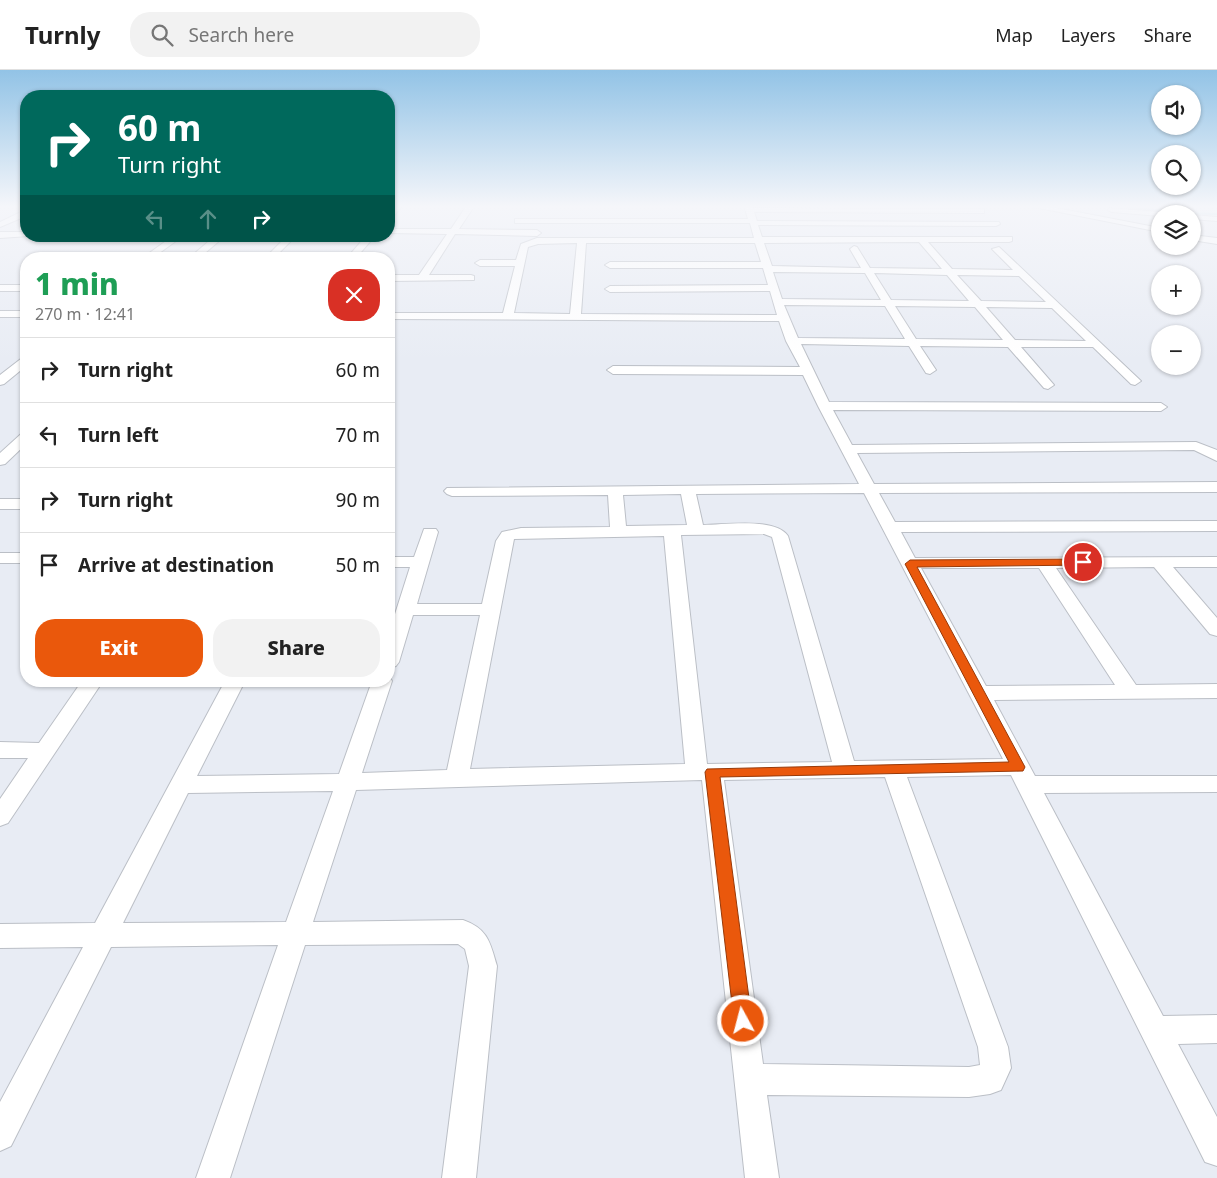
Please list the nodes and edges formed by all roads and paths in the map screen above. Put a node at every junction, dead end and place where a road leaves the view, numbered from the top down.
1 (436, 257) edge
2 (523, 257) edge
3 (581, 257) edge
4 (764, 257) edge
5 (859, 257) edge
6 (936, 257) edge
7 (1004, 257) edge
8 (480, 263) dead end
9 (521, 263) junction
10 (610, 265) dead end
11 (867, 270) junction
12 (949, 271) junction
13 (1020, 273) junction
14 (395, 278) edge
15 (422, 278) junction
16 (471, 278) dead end
17 (0, 288) edge
18 (20, 288) edge
19 (774, 288) junction
20 (610, 289) dead end
21 (889, 304) junction
22 (978, 304) junction
23 (1054, 304) junction
24 (0, 314) edge
25 (20, 314) edge
26 (395, 316) edge
27 (508, 316) junction
28 (576, 317) junction
29 (792, 341) junction
30 (913, 342) junction
31 (1011, 343) junction
32 (1095, 344) junction
33 (20, 365) edge
34 (613, 370) dead end
35 (930, 370) dead end
36 (807, 371) junction
37 (0, 381) edge
38 (1135, 382) dead end
39 (1048, 385) dead end
40 (824, 406) junction
41 (1161, 407) dead end
42 (20, 443) edge
43 (848, 449) junction
44 (20, 455) edge
45 (1217, 457) edge
46 (4, 458) edge
47 (1217, 487) edge
48 (452, 491) dead end
49 (615, 491) junction
50 (688, 491) junction
51 (870, 491) junction
52 (0, 504) edge
53 (20, 504) edge
54 (1217, 526) edge
55 (890, 527) junction
56 (696, 530) junction
57 (618, 531) junction
58 (672, 531) junction
59 (430, 532) dead end
60 (0, 558) edge
61 (20, 558) edge
62 (395, 562) edge
63 (420, 562) junction
64 (1160, 562) junction
65 (1217, 562) edge
66 (1044, 563) junction
67 (910, 564) junction
68 (407, 609) junction
69 (491, 610) junction
70 (1217, 630) edge
71 (395, 644) edge
72 (89, 687) edge
73 (231, 687) edge
74 (380, 687) edge
75 (1130, 692) junction
76 (1217, 692) edge
77 (980, 693) junction
78 (0, 750) edge
79 (44, 751) junction
80 (893, 770) junction
81 (846, 771) junction
82 (705, 772) junction
83 (1023, 776) junction
84 (457, 778) junction
85 (348, 782) junction
86 (1217, 784) edge
87 (181, 785) junction
88 (0, 817) edge
89 (294, 935) junction
90 (0, 936) edge
91 (103, 936) junction
92 (1217, 1029) edge
93 (1154, 1030) junction
94 (750, 1079) junction
95 (0, 1135) edge
96 (1217, 1150) edge
97 (213, 1178) edge
98 (459, 1178) edge
99 (762, 1178) edge

1 - 15 street
2 - 9 street
3 - 28 street
4 - 19 street
5 - 11 street
6 - 12 street
7 - 13 street
8 - 9 street
9 - 27 street
10 - 19 street
11 - 12 street
11 - 19 street
11 - 21 street
12 - 13 street
12 - 22 street
13 - 23 street
14 - 15 street
15 - 16 street
17 - 18 street
19 - 20 street
19 - 21 street
19 - 28 street
19 - 29 street
21 - 22 street
21 - 30 street
22 - 23 street
22 - 31 street
23 - 32 street
24 - 25 street
26 - 27 street
27 - 28 street
29 - 30 street
29 - 36 street
30 - 31 street
30 - 35 street
31 - 32 street
31 - 39 street
32 - 38 street
33 - 37 street
34 - 36 street
36 - 40 street
40 - 41 street
40 - 43 street
42 - 46 street
43 - 45 street
43 - 51 street
44 - 46 street
47 - 51 street
48 - 49 street
49 - 50 street
49 - 57 street
50 - 51 street
50 - 56 street
51 - 55 street
52 - 53 street
54 - 55 street
55 - 67 street
56 - 58 street
56 - 81 street
57 - 58 street
57 - 69 street
58 - 82 street
59 - 63 street
60 - 61 street
62 - 63 street
63 - 68 street
64 - 65 street
64 - 66 street
64 - 70 street
66 - 67 street
66 - 75 street
67 - 77 street
68 - 69 street
68 - 71 street
69 - 84 street
72 - 79 street
73 - 87 street
74 - 85 street
75 - 76 street
75 - 77 street
77 - 83 street
78 - 79 street
79 - 88 street
80 - 81 street
80 - 83 street
80 - 94 street
81 - 82 street
82 - 84 street
82 - 94 street
83 - 86 street
83 - 93 street
84 - 85 street
85 - 87 street
85 - 89 street
87 - 91 street
89 - 91 street
89 - 97 street
89 - 98 street
90 - 91 street
91 - 95 street
92 - 93 street
93 - 96 street
94 - 99 street

